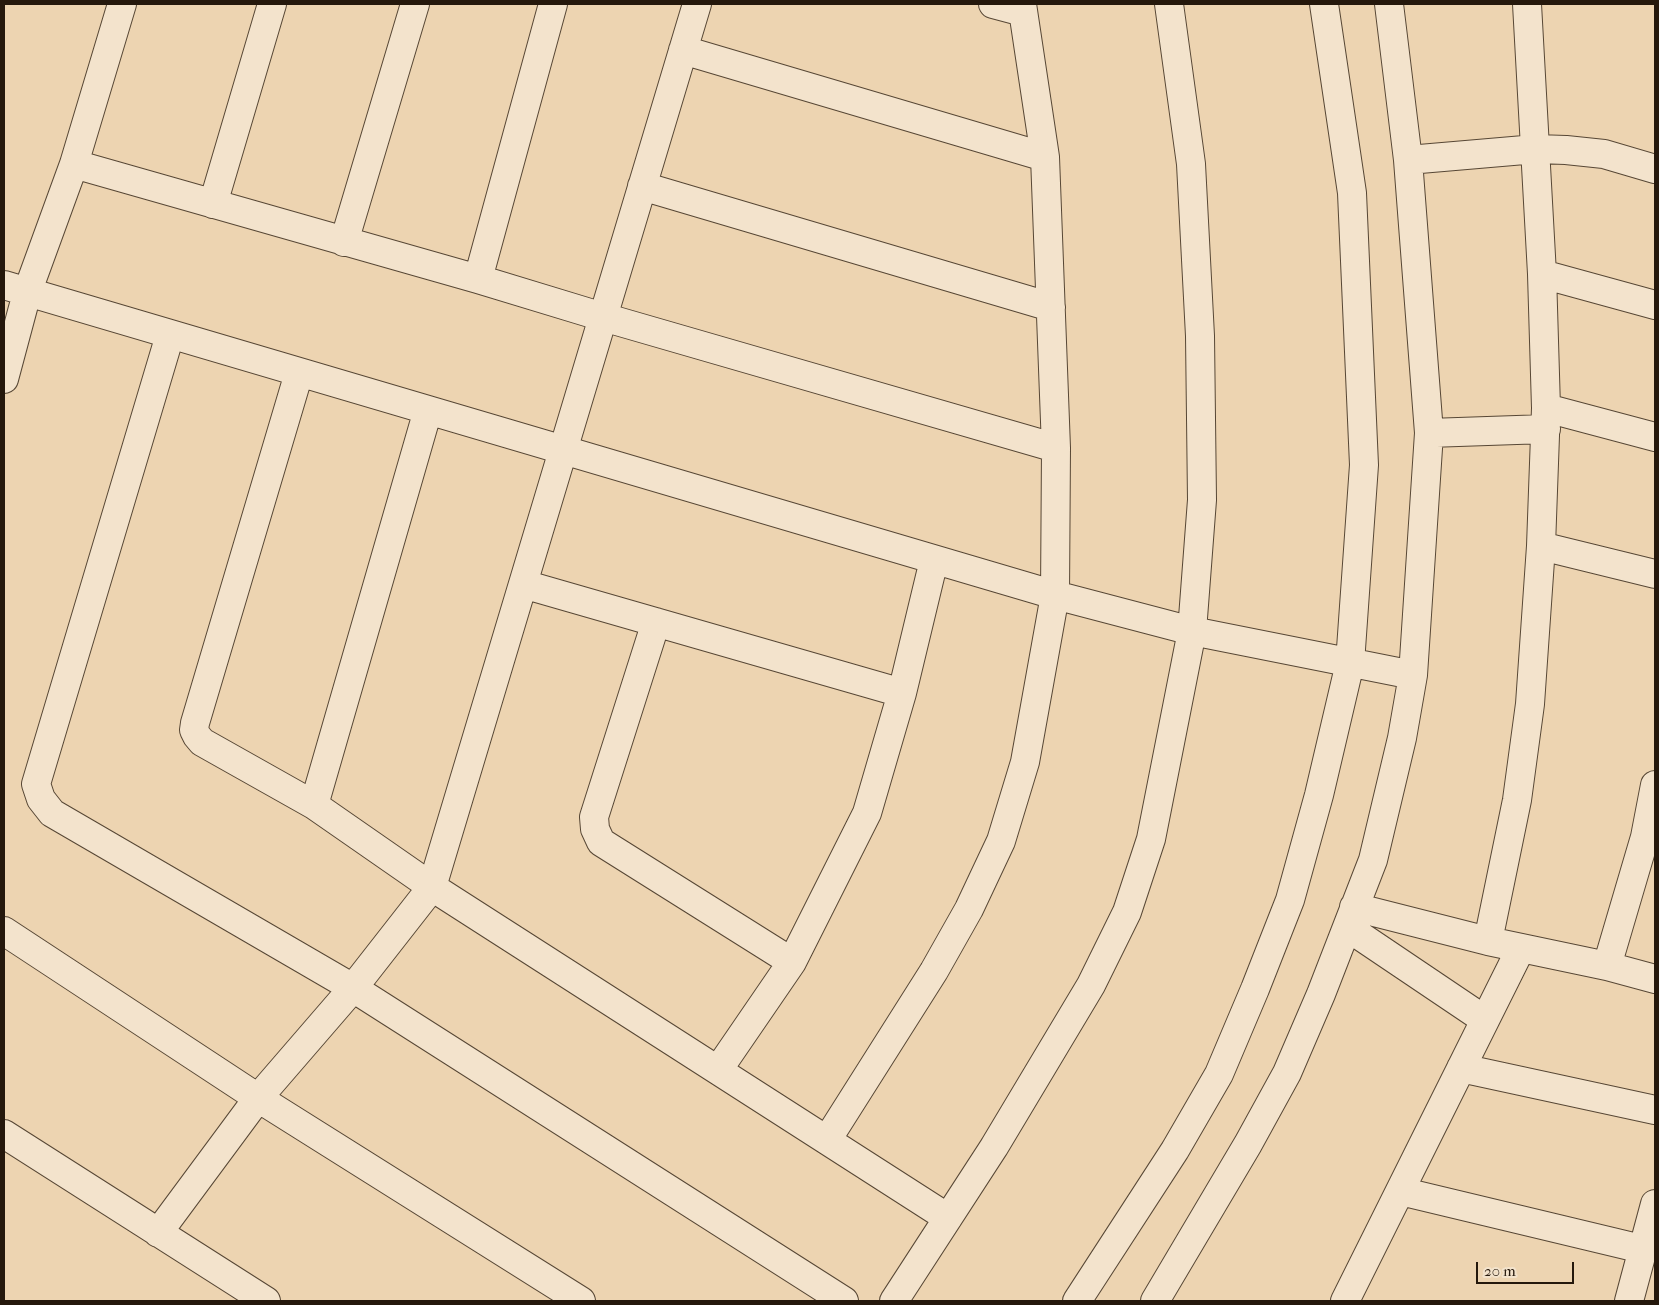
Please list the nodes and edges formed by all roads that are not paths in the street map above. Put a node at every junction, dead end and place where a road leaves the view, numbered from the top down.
1 (122, 4) edge
2 (272, 4) edge
3 (415, 4) edge
4 (553, 4) edge
5 (697, 4) edge
6 (993, 4) edge
7 (1169, 4) edge
8 (1324, 4) edge
9 (1389, 4) edge
10 (1526, 4) edge
11 (1023, 8) edge
12 (682, 50) junction
13 (1536, 149) junction
14 (1045, 157) junction
15 (1408, 160) junction
16 (74, 164) junction
17 (1655, 169) edge
18 (642, 186) junction
19 (213, 204) junction
20 (344, 242) junction
21 (1542, 274) junction
22 (478, 279) junction
23 (15, 289) edge
24 (1655, 305) edge
25 (1051, 307) junction
26 (603, 317) junction
27 (170, 335) junction
28 (299, 373) junction
29 (4, 379) edge
30 (428, 410) junction
31 (1546, 419) junction
32 (1429, 433) junction
33 (1655, 437) edge
34 (1056, 448) junction
35 (563, 451) junction
36 (1541, 546) junction
37 (934, 560) junction
38 (1655, 574) edge
39 (523, 584) junction
40 (1055, 595) junction
41 (656, 622) junction
42 (1192, 631) junction
43 (1358, 665) junction
44 (1406, 673) junction
45 (902, 693) junction
46 (1655, 784) edge
47 (314, 805) junction
48 (1650, 839) edge
49 (432, 887) junction
50 (1350, 917) junction
51 (4, 931) edge
52 (1488, 940) junction
53 (1521, 948) junction
54 (792, 962) junction
55 (1608, 966) junction
56 (1655, 979) edge
57 (354, 988) junction
58 (1485, 1020) junction
59 (1461, 1068) junction
60 (718, 1070) junction
61 (258, 1098) junction
62 (1655, 1110) edge
63 (4, 1134) edge
64 (827, 1140) junction
65 (1400, 1191) junction
66 (1655, 1204) edge
67 (948, 1218) junction
68 (158, 1233) junction
69 (1642, 1249) junction
70 (266, 1301) edge
71 (581, 1301) edge
72 (844, 1301) edge
73 (894, 1301) edge
74 (1077, 1301) edge
75 (1155, 1301) edge
76 (1345, 1301) edge
77 (1629, 1301) edge

1 - 16 street
2 - 19 street
3 - 20 street
4 - 22 street
5 - 12 street
6 - 11 street
7 - 42 street
8 - 43 street
9 - 15 street
10 - 13 street
11 - 14 street
12 - 14 street
12 - 18 street
13 - 15 street
13 - 17 street
13 - 21 street
14 - 25 street
15 - 32 street
16 - 19 street
16 - 23 street
18 - 25 street
18 - 26 street
19 - 20 street
20 - 22 street
21 - 24 street
21 - 31 street
22 - 26 street
23 - 27 street
23 - 29 street
25 - 34 street
26 - 34 street
26 - 35 street
27 - 28 street
27 - 57 street
28 - 30 street
28 - 47 street
30 - 35 street
30 - 47 street
31 - 32 street
31 - 33 street
31 - 36 street
32 - 44 street
34 - 40 street
35 - 37 street
35 - 39 street
36 - 38 street
36 - 52 street
37 - 40 street
37 - 45 street
39 - 41 street
39 - 49 street
40 - 42 street
40 - 64 street
41 - 45 street
41 - 54 street
42 - 43 street
42 - 67 street
43 - 44 street
43 - 74 street
44 - 50 street
45 - 54 street
46 - 48 street
47 - 49 street
48 - 55 street
49 - 57 street
49 - 60 street
50 - 52 street
50 - 58 street
50 - 75 street
51 - 61 street
52 - 53 street
53 - 55 street
53 - 58 street
54 - 60 street
55 - 56 street
57 - 61 street
57 - 72 street
58 - 59 street
59 - 62 street
59 - 65 street
60 - 64 street
61 - 68 street
61 - 71 street
63 - 68 street
64 - 67 street
65 - 69 street
65 - 76 street
66 - 69 street
67 - 73 street
68 - 70 street
69 - 77 street

